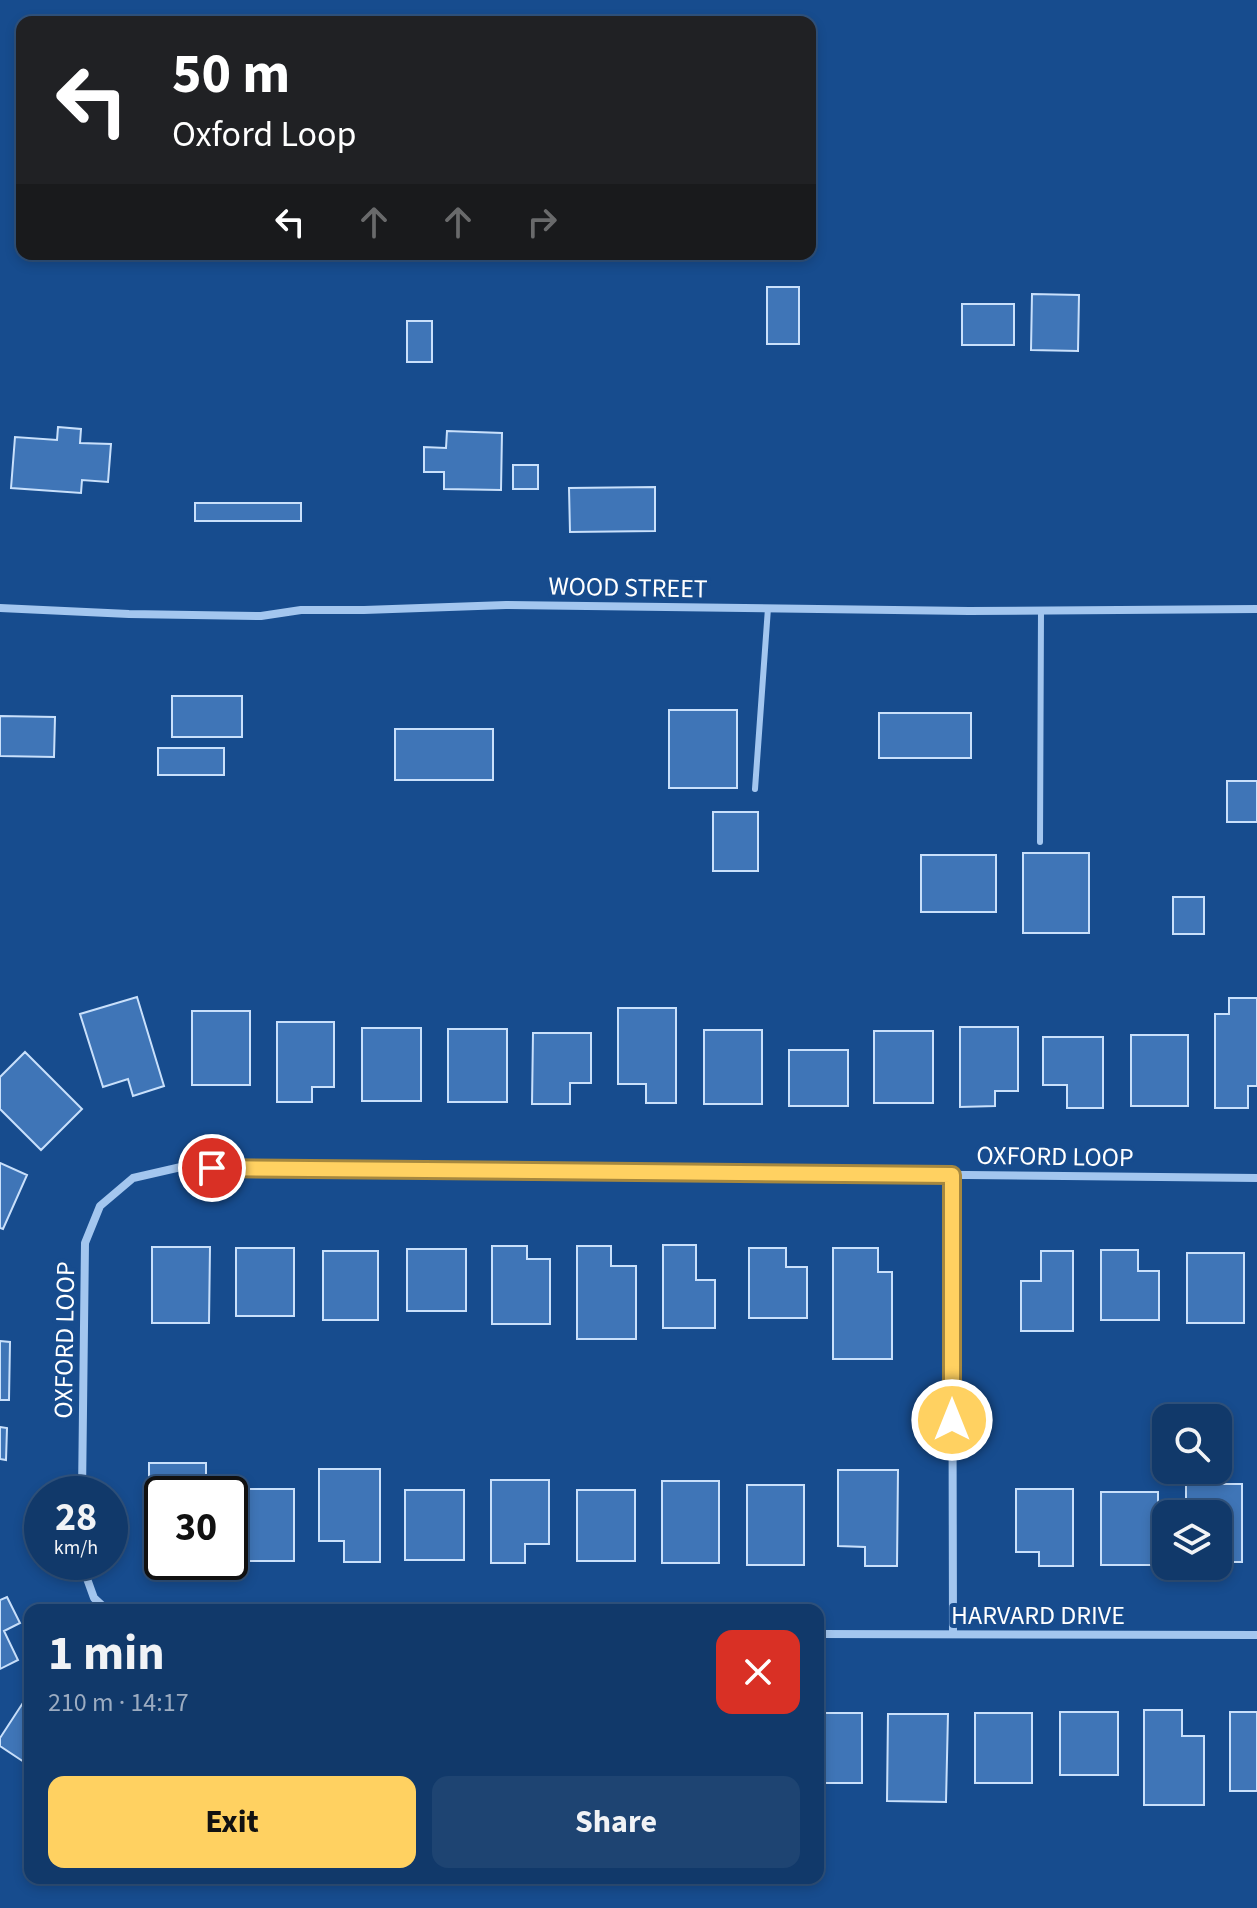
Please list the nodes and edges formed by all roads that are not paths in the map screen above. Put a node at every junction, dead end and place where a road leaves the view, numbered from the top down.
1 (0, 608) edge
2 (768, 608) junction
3 (1257, 609) edge
4 (1041, 610) junction
5 (755, 789) dead end
6 (1040, 842) dead end
7 (952, 1175) junction
8 (1257, 1178) edge
9 (82, 1476) edge
10 (88, 1580) edge
11 (100, 1604) edge
12 (824, 1634) edge
13 (953, 1634) junction
14 (1257, 1635) edge

1 - 2 street, WOOD STREET
2 - 4 street, WOOD STREET
2 - 5 lane
3 - 4 street, WOOD STREET
4 - 6 lane
7 - 8 street, OXFORD LOOP
7 - 9 street, OXFORD LOOP
7 - 13 street
10 - 11 street
12 - 13 street, HARVARD DRIVE
13 - 14 street, HARVARD DRIVE

